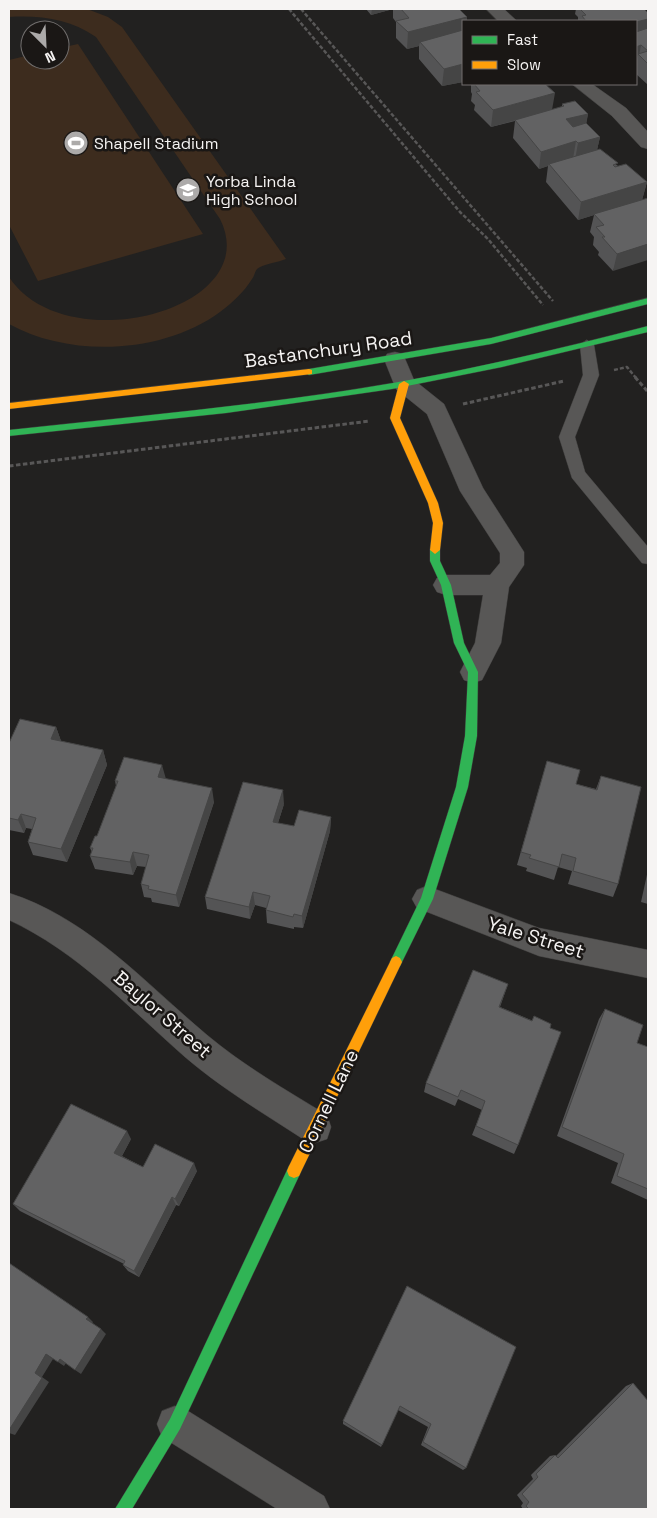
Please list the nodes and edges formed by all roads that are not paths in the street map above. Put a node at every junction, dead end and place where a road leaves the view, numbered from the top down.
1 (494, 9) edge
2 (507, 20) edge
3 (582, 85) edge
4 (648, 142) edge
5 (648, 301) edge
6 (648, 329) edge
7 (587, 345) junction
8 (395, 359) junction
9 (404, 384) junction
10 (9, 406) edge
11 (9, 433) edge
12 (648, 558) edge
13 (446, 584) junction
14 (498, 585) junction
15 (472, 672) junction
16 (427, 899) junction
17 (9, 906) edge
18 (648, 964) edge
19 (314, 1127) junction
20 (175, 1424) junction
21 (123, 1509) edge
22 (311, 1509) edge

1 - 2 street
3 - 4 street
5 - 8 main road, Bastanchury Road
6 - 7 main road
7 - 9 main road
7 - 12 lane
8 - 9 street
8 - 10 main road, Bastanchury Road
9 - 11 main road
9 - 13 main road, Cornell Lane
9 - 14 street, Cornell Lane
13 - 14 street
13 - 15 main road, Cornell Lane
14 - 15 street, Cornell Lane
15 - 16 main road, Cornell Lane
16 - 18 street, Yale Street
16 - 19 main road, Cornell Lane
17 - 19 street, Baylor Street
19 - 20 main road, Cornell Lane
20 - 21 main road, Cornell Lane
20 - 22 street

